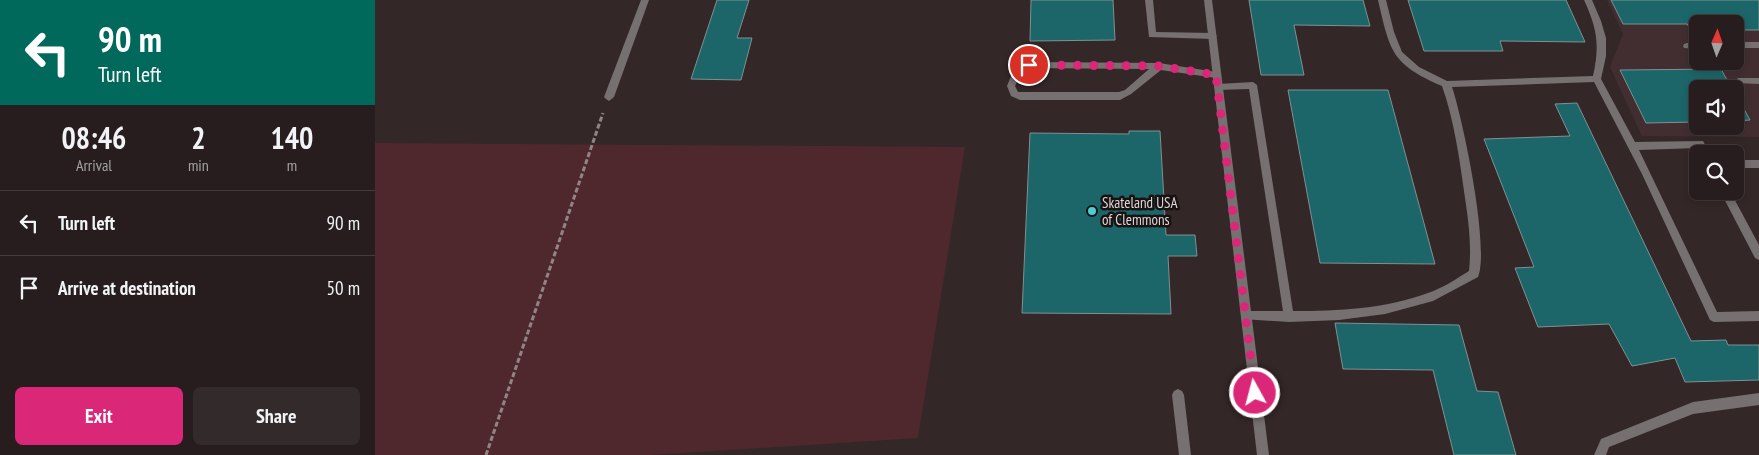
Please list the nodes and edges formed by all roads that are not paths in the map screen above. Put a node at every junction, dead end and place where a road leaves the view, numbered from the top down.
1 (645, 0) edge
2 (1149, 0) edge
3 (1208, 0) edge
4 (1382, 0) edge
5 (1588, 0) edge
6 (1213, 36) junction
7 (1744, 45) edge
8 (1759, 45) edge
9 (1159, 66) junction
10 (1216, 75) junction
11 (1597, 79) junction
12 (1744, 81) edge
13 (1759, 81) edge
14 (1446, 84) junction
15 (1218, 86) junction
16 (609, 96) road end
17 (1701, 145) edge
18 (1632, 146) junction
19 (1744, 164) edge
20 (1759, 164) edge
21 (1730, 200) edge
22 (1759, 255) edge
23 (1246, 316) junction
24 (1759, 316) edge
25 (1289, 317) junction
26 (1178, 395) dead end
27 (1759, 399) edge
28 (1185, 455) edge
29 (1263, 455) edge
30 (1600, 455) edge

1 - 16 street
2 - 6 street
3 - 6 street
4 - 14 street
5 - 11 street
6 - 10 street
7 - 8 street
9 - 9 street
9 - 10 street
10 - 15 street
11 - 14 street
11 - 18 street
12 - 13 street
14 - 25 street
15 - 23 street
15 - 25 street
17 - 18 street
18 - 24 street
19 - 20 street
21 - 22 street
23 - 25 street
23 - 29 street
26 - 28 street
27 - 30 street

